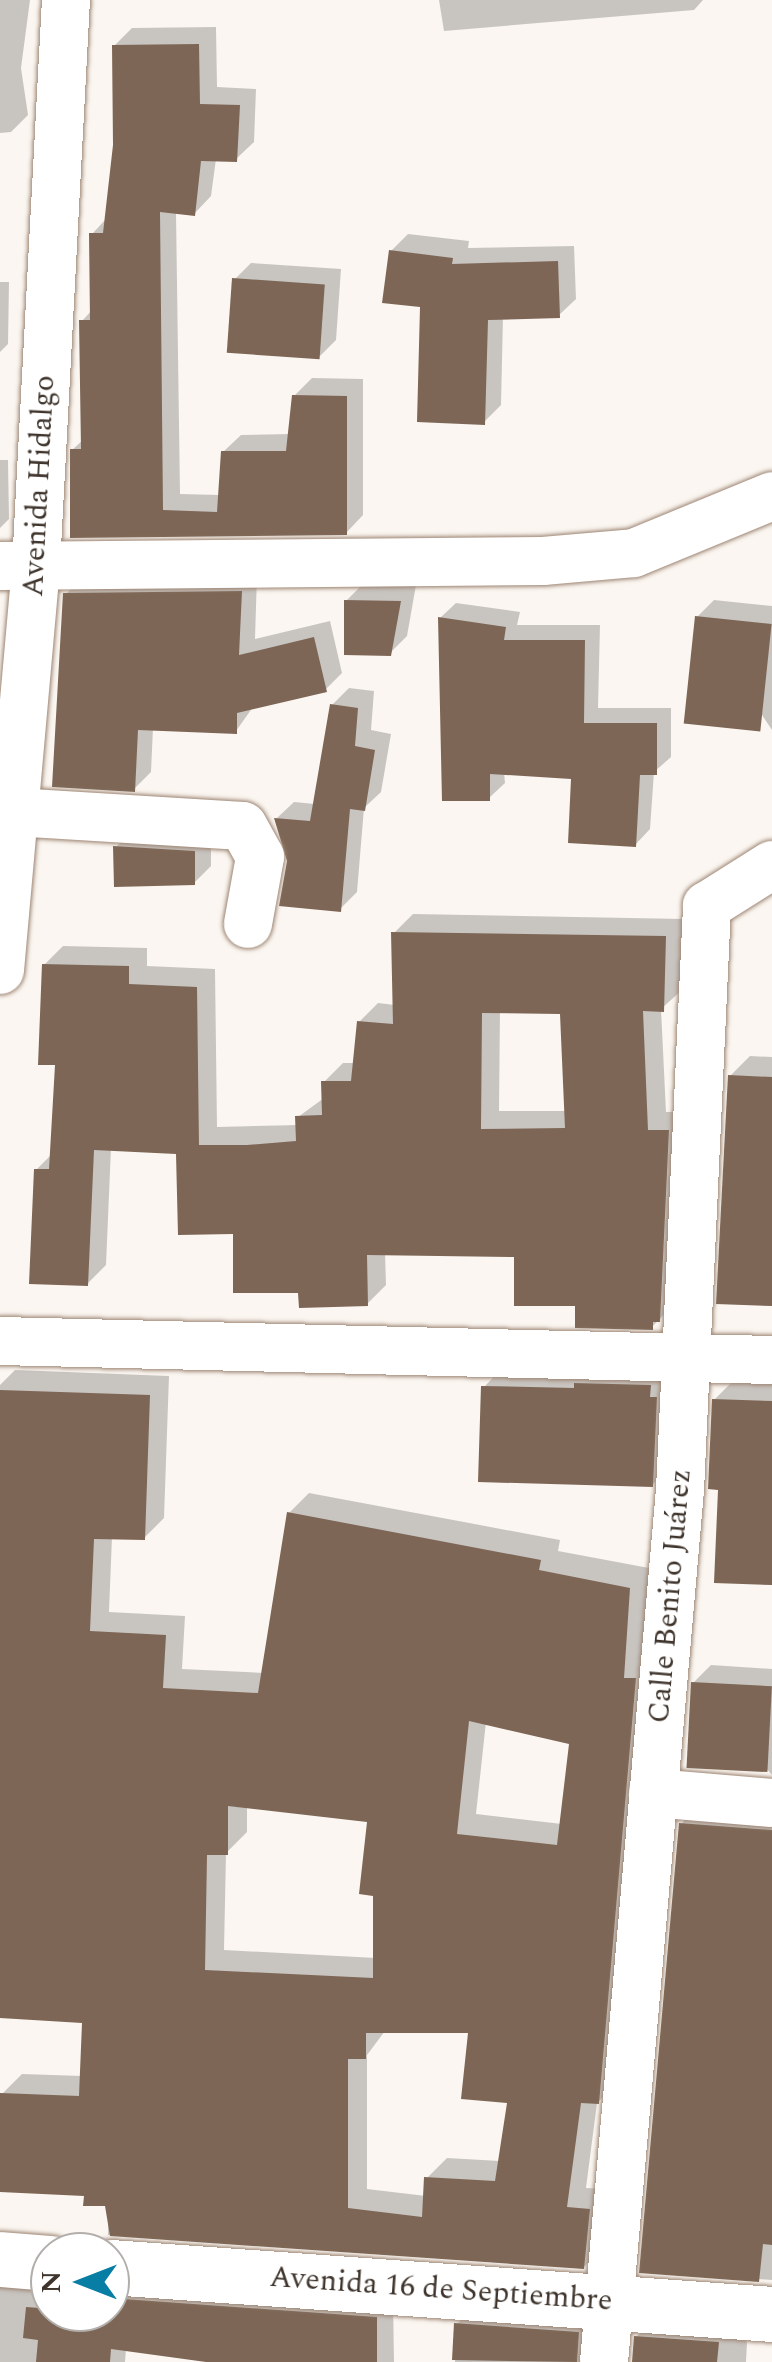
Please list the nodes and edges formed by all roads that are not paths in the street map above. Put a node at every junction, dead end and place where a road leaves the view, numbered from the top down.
1 (66, 0) edge
2 (772, 496) edge
3 (18, 566) edge
4 (14, 812) junction
5 (772, 864) edge
6 (248, 924) dead end
7 (0, 970) edge
8 (0, 1341) edge
9 (688, 1358) junction
10 (772, 1360) edge
11 (653, 1794) junction
12 (772, 1802) edge
13 (0, 2260) edge
14 (30, 2262) edge
15 (130, 2268) edge
16 (610, 2301) junction
17 (772, 2314) edge
18 (604, 2362) edge

1 - 3 street, Avenida Hidalgo
2 - 3 street
3 - 4 street, Avenida Hidalgo
4 - 6 street
4 - 7 street, Avenida Hidalgo
5 - 9 street, Calle Benito Juárez
8 - 9 street
9 - 10 street
9 - 11 street, Calle Benito Juárez
11 - 12 street
11 - 16 street, Calle Benito Juárez
13 - 14 street
15 - 16 street, Avenida 16 de Septiembre
16 - 17 street, Avenida 16 de Septiembre
16 - 18 street, Calle Benito Juárez

